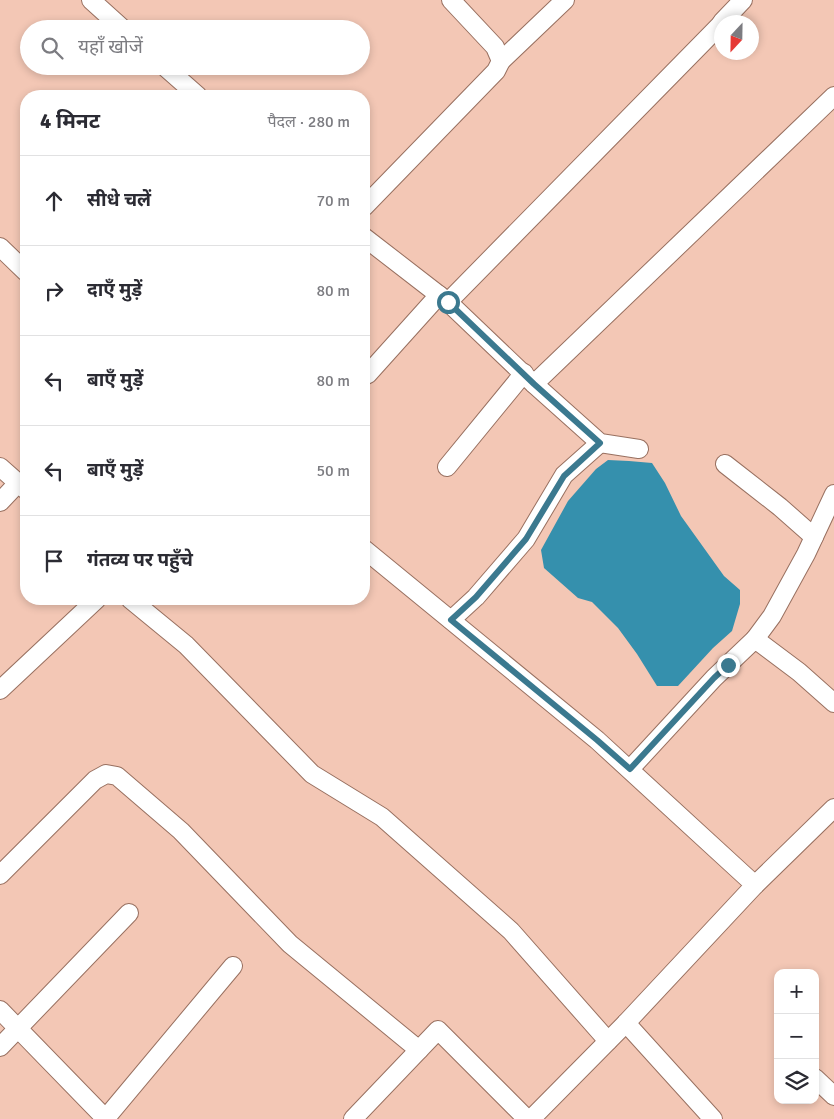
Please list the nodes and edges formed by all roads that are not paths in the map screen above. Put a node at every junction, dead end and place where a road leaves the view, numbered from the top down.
1 (91, 0) edge
2 (450, 0) edge
3 (565, 0) edge
4 (743, 0) edge
5 (729, 15) edge
6 (113, 20) edge
7 (714, 31) edge
8 (501, 61) junction
9 (174, 75) edge
10 (191, 90) edge
11 (834, 96) edge
12 (370, 201) edge
13 (370, 242) edge
14 (3, 255) edge
15 (20, 268) edge
16 (444, 298) junction
17 (370, 372) edge
18 (529, 379) junction
19 (600, 443) junction
20 (639, 449) dead end
21 (725, 464) dead end
22 (0, 467) edge
23 (447, 467) dead end
24 (20, 484) edge
25 (20, 487) edge
26 (834, 494) edge
27 (0, 502) edge
28 (814, 537) junction
29 (370, 554) edge
30 (91, 605) edge
31 (137, 605) edge
32 (451, 620) junction
33 (755, 639) junction
34 (0, 690) edge
35 (834, 703) edge
36 (630, 769) junction
37 (834, 808) edge
38 (0, 875) edge
39 (755, 885) junction
40 (129, 913) dead end
41 (233, 966) dead end
42 (0, 1010) edge
43 (626, 1023) junction
44 (18, 1028) junction
45 (608, 1041) junction
46 (0, 1047) edge
47 (419, 1050) junction
48 (819, 1082) edge
49 (834, 1096) edge
50 (106, 1119) edge
51 (353, 1119) edge
52 (529, 1119) edge
53 (713, 1119) edge

1 - 6 street
2 - 8 street
3 - 8 street
4 - 5 street
7 - 16 street
8 - 12 street
9 - 10 street
11 - 18 street
13 - 16 street
14 - 15 street
16 - 17 street
16 - 18 street
18 - 19 street
18 - 23 street
19 - 20 street
19 - 32 street
21 - 28 street
22 - 24 street
25 - 27 street
26 - 28 street
28 - 33 street
29 - 32 street
30 - 34 street
31 - 45 street
32 - 36 street
33 - 35 street
33 - 36 street
36 - 39 street
37 - 39 street
38 - 47 street
39 - 43 street
40 - 44 street
41 - 50 street
42 - 44 street
43 - 45 street
43 - 53 street
44 - 46 street
44 - 50 street
45 - 52 street
47 - 51 street
47 - 52 street
48 - 49 street

